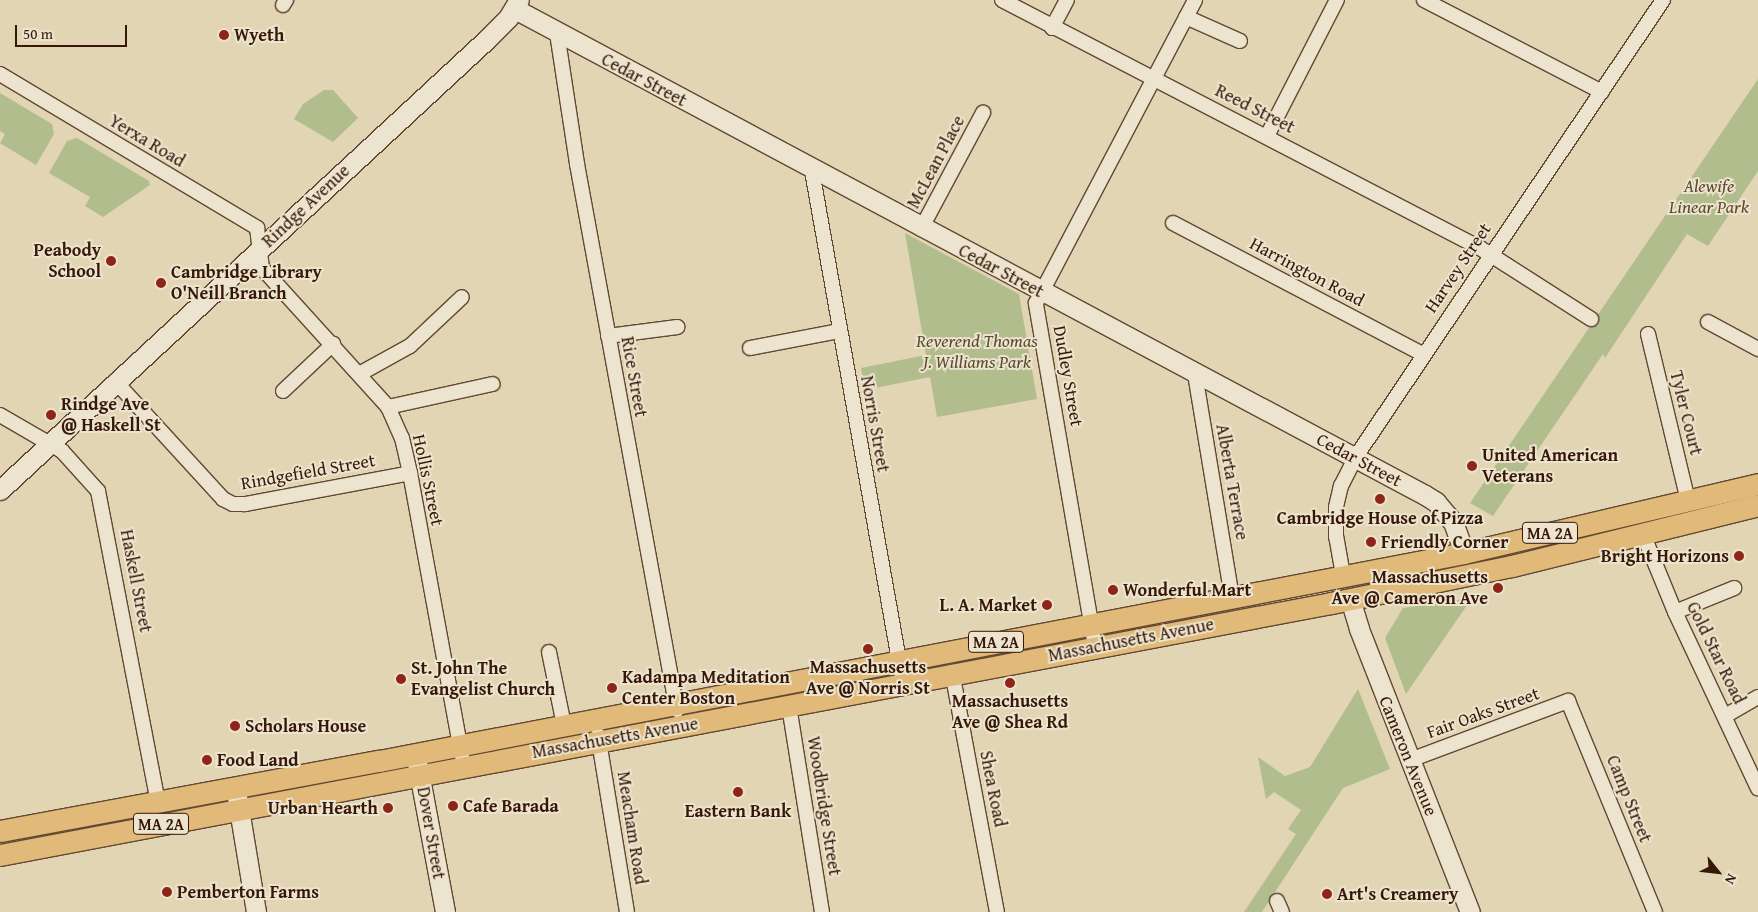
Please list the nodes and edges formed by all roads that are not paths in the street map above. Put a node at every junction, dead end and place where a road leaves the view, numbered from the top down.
1 (1002, 0) edge
2 (1067, 0) edge
3 (1195, 0) edge
4 (1337, 0) edge
5 (1424, 0) edge
6 (1663, 0) edge
7 (517, 5) edge
8 (1186, 17) junction
9 (1052, 28) junction
10 (557, 33) junction
11 (1240, 41) dead end
12 (0, 74) edge
13 (1155, 79) junction
14 (1602, 92) junction
15 (983, 114) dead end
16 (1267, 136) junction
17 (812, 171) junction
18 (1173, 223) dead end
19 (921, 229) junction
20 (259, 249) junction
21 (1490, 254) junction
22 (1042, 292) junction
23 (462, 297) dead end
24 (1591, 319) dead end
25 (1708, 322) dead end
26 (677, 327) dead end
27 (839, 331) junction
28 (1648, 334) dead end
29 (608, 336) junction
30 (333, 344) junction
31 (750, 348) dead end
32 (1758, 349) edge
33 (1423, 354) junction
34 (361, 374) junction
35 (1195, 374) junction
36 (114, 381) junction
37 (493, 384) dead end
38 (283, 391) dead end
39 (388, 407) junction
40 (0, 415) edge
41 (48, 443) junction
42 (1355, 458) junction
43 (410, 473) junction
44 (1758, 484) edge
45 (0, 490) edge
46 (1688, 500) junction
47 (1758, 505) edge
48 (1692, 522) junction
49 (1640, 524) junction
50 (1464, 553) junction
51 (1344, 575) junction
52 (1468, 575) junction
53 (1734, 588) dead end
54 (1232, 597) junction
55 (1350, 598) junction
56 (1675, 612) junction
57 (1092, 624) junction
58 (1095, 646) junction
59 (549, 652) dead end
60 (900, 662) junction
61 (952, 672) junction
62 (903, 683) junction
63 (1758, 697) edge
64 (1568, 701) joint
65 (676, 703) junction
66 (789, 706) junction
67 (1725, 716) junction
68 (564, 725) junction
69 (678, 726) junction
70 (597, 730) junction
71 (459, 745) junction
72 (415, 754) junction
73 (1410, 760) junction
74 (464, 766) junction
75 (420, 775) junction
76 (236, 788) junction
77 (1758, 788) edge
78 (158, 802) junction
79 (240, 809) junction
80 (79, 816) junction
81 (0, 831) edge
82 (83, 839) junction
83 (0, 855) edge
84 (256, 912) edge
85 (445, 912) edge
86 (627, 912) edge
87 (822, 912) edge
88 (997, 912) edge
89 (1470, 912) edge
90 (1655, 912) edge

1 - 9 street, Reed Street
2 - 9 street
3 - 8 street, Dudley Street
4 - 16 street
5 - 14 street
6 - 14 street, Harvey Street
7 - 10 street, Cedar Street
7 - 20 street, Rindge Avenue
8 - 11 street
8 - 13 street, Dudley Street
9 - 13 street, Reed Street
10 - 17 street, Cedar Street
10 - 29 street, Rice Street
12 - 20 street, Yerxa Road
13 - 16 street, Reed Street
13 - 22 street, Dudley Street
14 - 21 street, Harvey Street
15 - 19 street, McLean Place
16 - 21 street, Reed Street
17 - 19 street, Cedar Street
17 - 27 street, Norris Street
18 - 33 street, Harrington Road
19 - 22 street, Cedar Street
20 - 30 street, Hollis Street
20 - 36 street, Rindge Avenue
21 - 24 street, Reed Street
21 - 33 street, Harvey Street
22 - 35 street, Cedar Street
22 - 57 street, Dudley Street
23 - 34 street
25 - 32 street
26 - 29 street
27 - 31 street
27 - 60 street, Norris Street
28 - 46 street, Tyler Court
29 - 65 street, Rice Street
30 - 34 street, Hollis Street
30 - 38 street
33 - 42 street, Harvey Street
34 - 39 street, Hollis Street
35 - 42 street, Cedar Street
35 - 54 street, Alberta Terrace
36 - 41 street, Rindge Avenue
36 - 43 street, Rindgefield Street
37 - 39 street
39 - 43 street, Hollis Street
40 - 41 street, Haskell Street
41 - 45 street, Rindge Avenue
41 - 78 street, Haskell Street
42 - 50 street, Cedar Street
42 - 51 street, Harvey Street
43 - 71 street, Hollis Street
44 - 46 main road, Massachusetts Avenue / MA 2A
46 - 48 main road
46 - 49 main road, Massachusetts Avenue / MA 2A
47 - 48 main road, Massachusetts Avenue / MA 2A
48 - 49 main road, Massachusetts Avenue / MA 2A
49 - 50 main road, Massachusetts Avenue / MA 2A
49 - 52 main road, Massachusetts Avenue / MA 2A
49 - 56 street, Gold Star Road
50 - 51 main road, Massachusetts Avenue / MA 2A
50 - 52 main road
51 - 54 main road, Massachusetts Avenue / MA 2A
51 - 55 main road
52 - 55 main road, Massachusetts Avenue / MA 2A
53 - 56 street
54 - 57 main road, Massachusetts Avenue / MA 2A
55 - 58 main road, Massachusetts Avenue / MA 2A
55 - 73 street, Cameron Avenue
56 - 67 street, Gold Star Road
57 - 58 street, Dudley Street
57 - 60 main road, Massachusetts Avenue / MA 2A
58 - 61 main road, Massachusetts Avenue / MA 2A
59 - 68 street
60 - 62 street, Norris Street
60 - 65 main road, Massachusetts Avenue / MA 2A
61 - 62 main road, Massachusetts Avenue / MA 2A
61 - 88 street, Shea Road
62 - 66 main road, Massachusetts Avenue / MA 2A
63 - 67 street
64 - 73 street, Fair Oaks Street
64 - 90 street, Camp Street
65 - 69 street, Rice Street
65 - 70 main road, Massachusetts Avenue / MA 2A
66 - 69 main road, Massachusetts Avenue / MA 2A
66 - 87 street, Woodbridge Street
67 - 77 street, Gold Star Road
68 - 70 main road, Massachusetts Avenue / MA 2A
68 - 71 main road, Massachusetts Avenue / MA 2A
69 - 70 main road, Massachusetts Avenue / MA 2A
70 - 74 main road, Massachusetts Avenue / MA 2A
70 - 86 street, Meacham Road
71 - 72 main road, Massachusetts Avenue / MA 2A
71 - 74 street, Hollis Street
72 - 75 street, Dover Street
72 - 76 main road, Massachusetts Avenue / MA 2A
73 - 89 street, Cameron Avenue
74 - 75 main road, Massachusetts Avenue / MA 2A
75 - 79 main road, Massachusetts Avenue / MA 2A
75 - 85 street, Dover Street
76 - 78 main road, Massachusetts Avenue / MA 2A
76 - 79 street
78 - 80 main road, Massachusetts Avenue / MA 2A
79 - 82 main road, Massachusetts Avenue / MA 2A
79 - 84 street
80 - 81 main road, Massachusetts Avenue / MA 2A
80 - 82 main road
82 - 83 main road, Massachusetts Avenue / MA 2A

